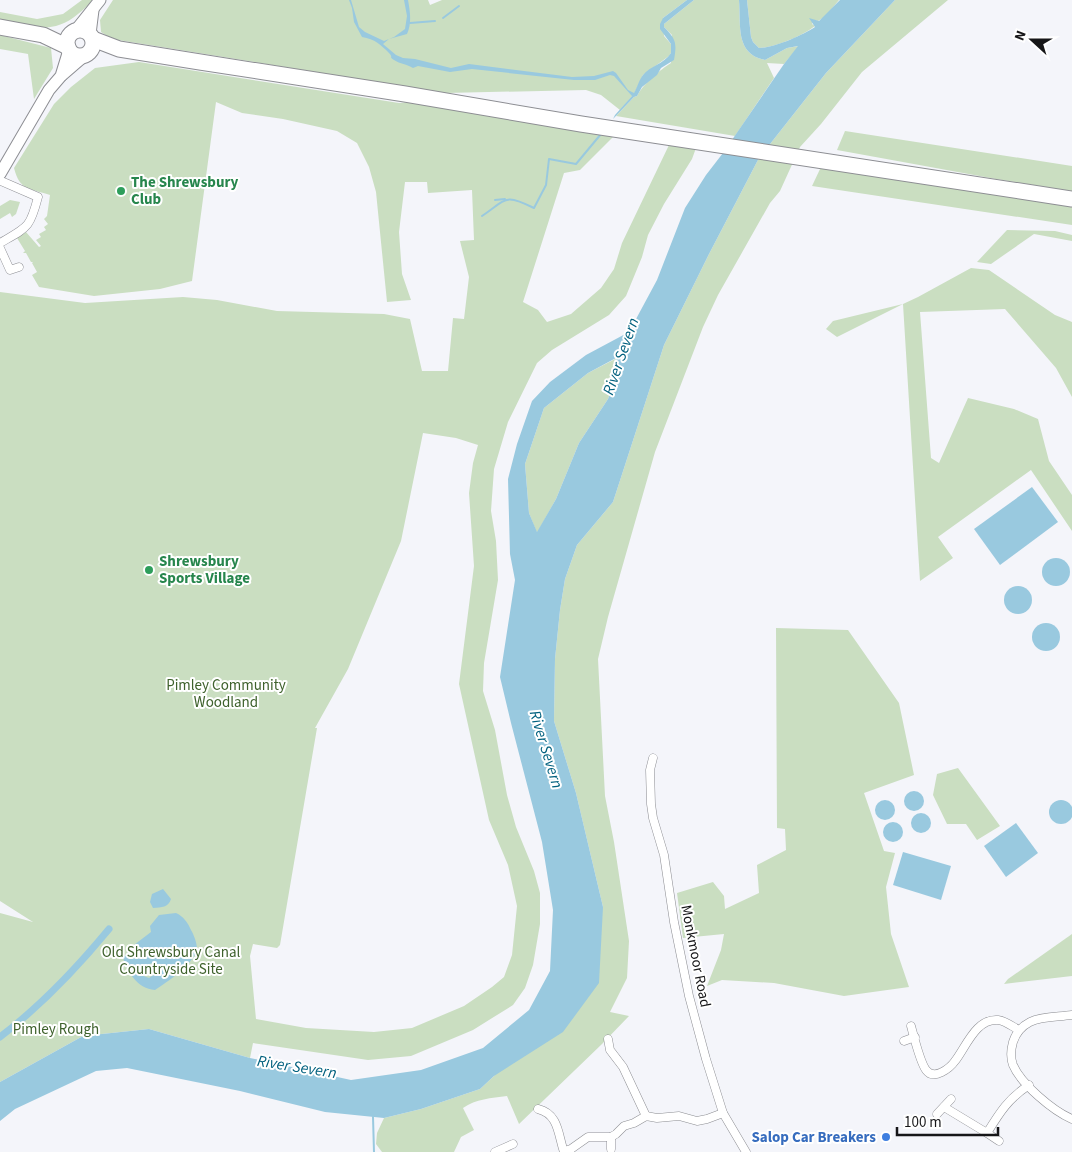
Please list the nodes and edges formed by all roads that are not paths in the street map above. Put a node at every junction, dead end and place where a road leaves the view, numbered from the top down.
1 (100, 0) edge
2 (0, 27) edge
3 (43, 36) junction
4 (84, 40) junction
5 (68, 49) junction
6 (61, 76) junction
7 (0, 174) edge
8 (0, 182) edge
9 (1072, 199) edge
10 (0, 243) edge
11 (0, 248) edge
12 (18, 267) dead end
13 (652, 758) dead end
14 (1072, 1015) edge
15 (911, 1026) dead end
16 (1019, 1030) junction
17 (914, 1037) junction
18 (904, 1041) dead end
19 (606, 1045) dead end
20 (1029, 1085) junction
21 (951, 1099) dead end
22 (543, 1107) dead end
23 (944, 1107) junction
24 (724, 1113) junction
25 (937, 1114) dead end
26 (646, 1116) junction
27 (1072, 1119) edge
28 (987, 1133) junction
29 (611, 1137) junction
30 (999, 1141) dead end
31 (513, 1144) dead end
32 (611, 1150) dead end
33 (495, 1152) edge
34 (564, 1152) edge
35 (746, 1152) edge

1 - 4 main road
2 - 3 highway
3 - 4 highway
3 - 5 highway
4 - 5 highway
4 - 6 main road
4 - 9 highway
5 - 6 main road
6 - 7 main road
7 - 8 main road
8 - 10 street
11 - 12 street
13 - 24 street, Monkmoor Road
14 - 16 street
15 - 17 street
16 - 17 street
16 - 20 street
17 - 18 street
19 - 26 street
20 - 27 street
20 - 28 street
21 - 23 street
22 - 34 street
23 - 25 street
23 - 28 street
24 - 26 street
24 - 35 street, Monkmoor Road
26 - 29 street
28 - 30 street
29 - 32 street
29 - 34 street
31 - 33 street

